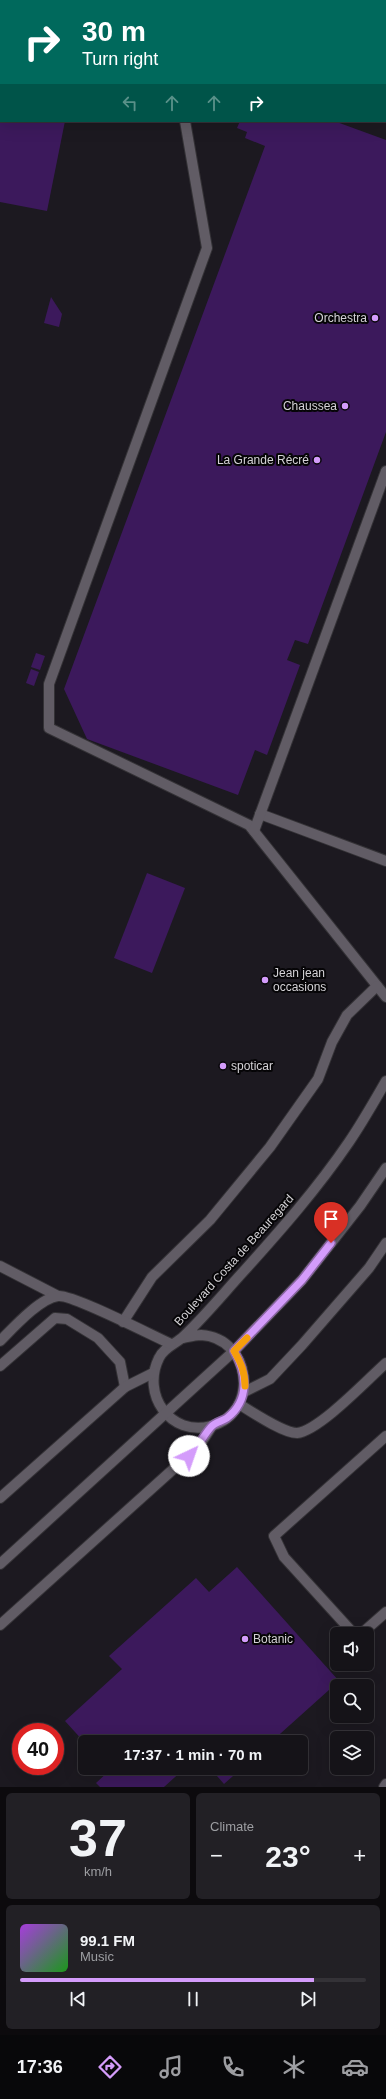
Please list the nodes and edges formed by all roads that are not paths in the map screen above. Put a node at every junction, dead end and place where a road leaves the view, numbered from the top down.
1 (185, 122) edge
2 (386, 471) edge
3 (260, 814) junction
4 (254, 831) junction
5 (386, 861) edge
6 (377, 986) junction
7 (386, 997) edge
8 (386, 1081) edge
9 (386, 1168) edge
10 (386, 1244) edge
11 (0, 1266) edge
12 (58, 1296) junction
13 (123, 1322) junction
14 (183, 1338) junction
15 (0, 1341) edge
16 (171, 1344) junction
17 (234, 1351) junction
18 (386, 1363) edge
19 (0, 1366) edge
20 (153, 1373) junction
21 (125, 1387) junction
22 (244, 1392) junction
23 (239, 1404) junction
24 (165, 1413) junction
25 (212, 1426) junction
26 (386, 1436) edge
27 (0, 1498) edge
28 (0, 1564) edge
29 (386, 1612) edge
30 (0, 1625) edge
31 (348, 1627) edge
32 (369, 1627) edge
33 (386, 1784) edge
34 (384, 1787) edge

1 - 4 street
2 - 3 street
3 - 4 street
3 - 5 street
4 - 6 street
6 - 7 street
6 - 13 street
8 - 14 street, Boulevard Costa de Beauregard
9 - 17 street
10 - 22 street
11 - 12 street
12 - 13 street
12 - 15 street
13 - 16 street
14 - 16 street, Boulevard Costa de Beauregard
14 - 17 street, Boulevard Costa de Beauregard
16 - 20 street, Boulevard Costa de Beauregard
17 - 22 street, Boulevard Costa de Beauregard
17 - 24 street
18 - 23 street
19 - 21 street
20 - 21 street
20 - 24 street, Boulevard Costa de Beauregard
21 - 27 street
22 - 23 street, Boulevard Costa de Beauregard
23 - 25 street, Boulevard Costa de Beauregard
24 - 25 street, Boulevard Costa de Beauregard
24 - 28 street
25 - 30 street, Boulevard Costa de Beauregard
26 - 31 street
29 - 32 street
33 - 34 street

